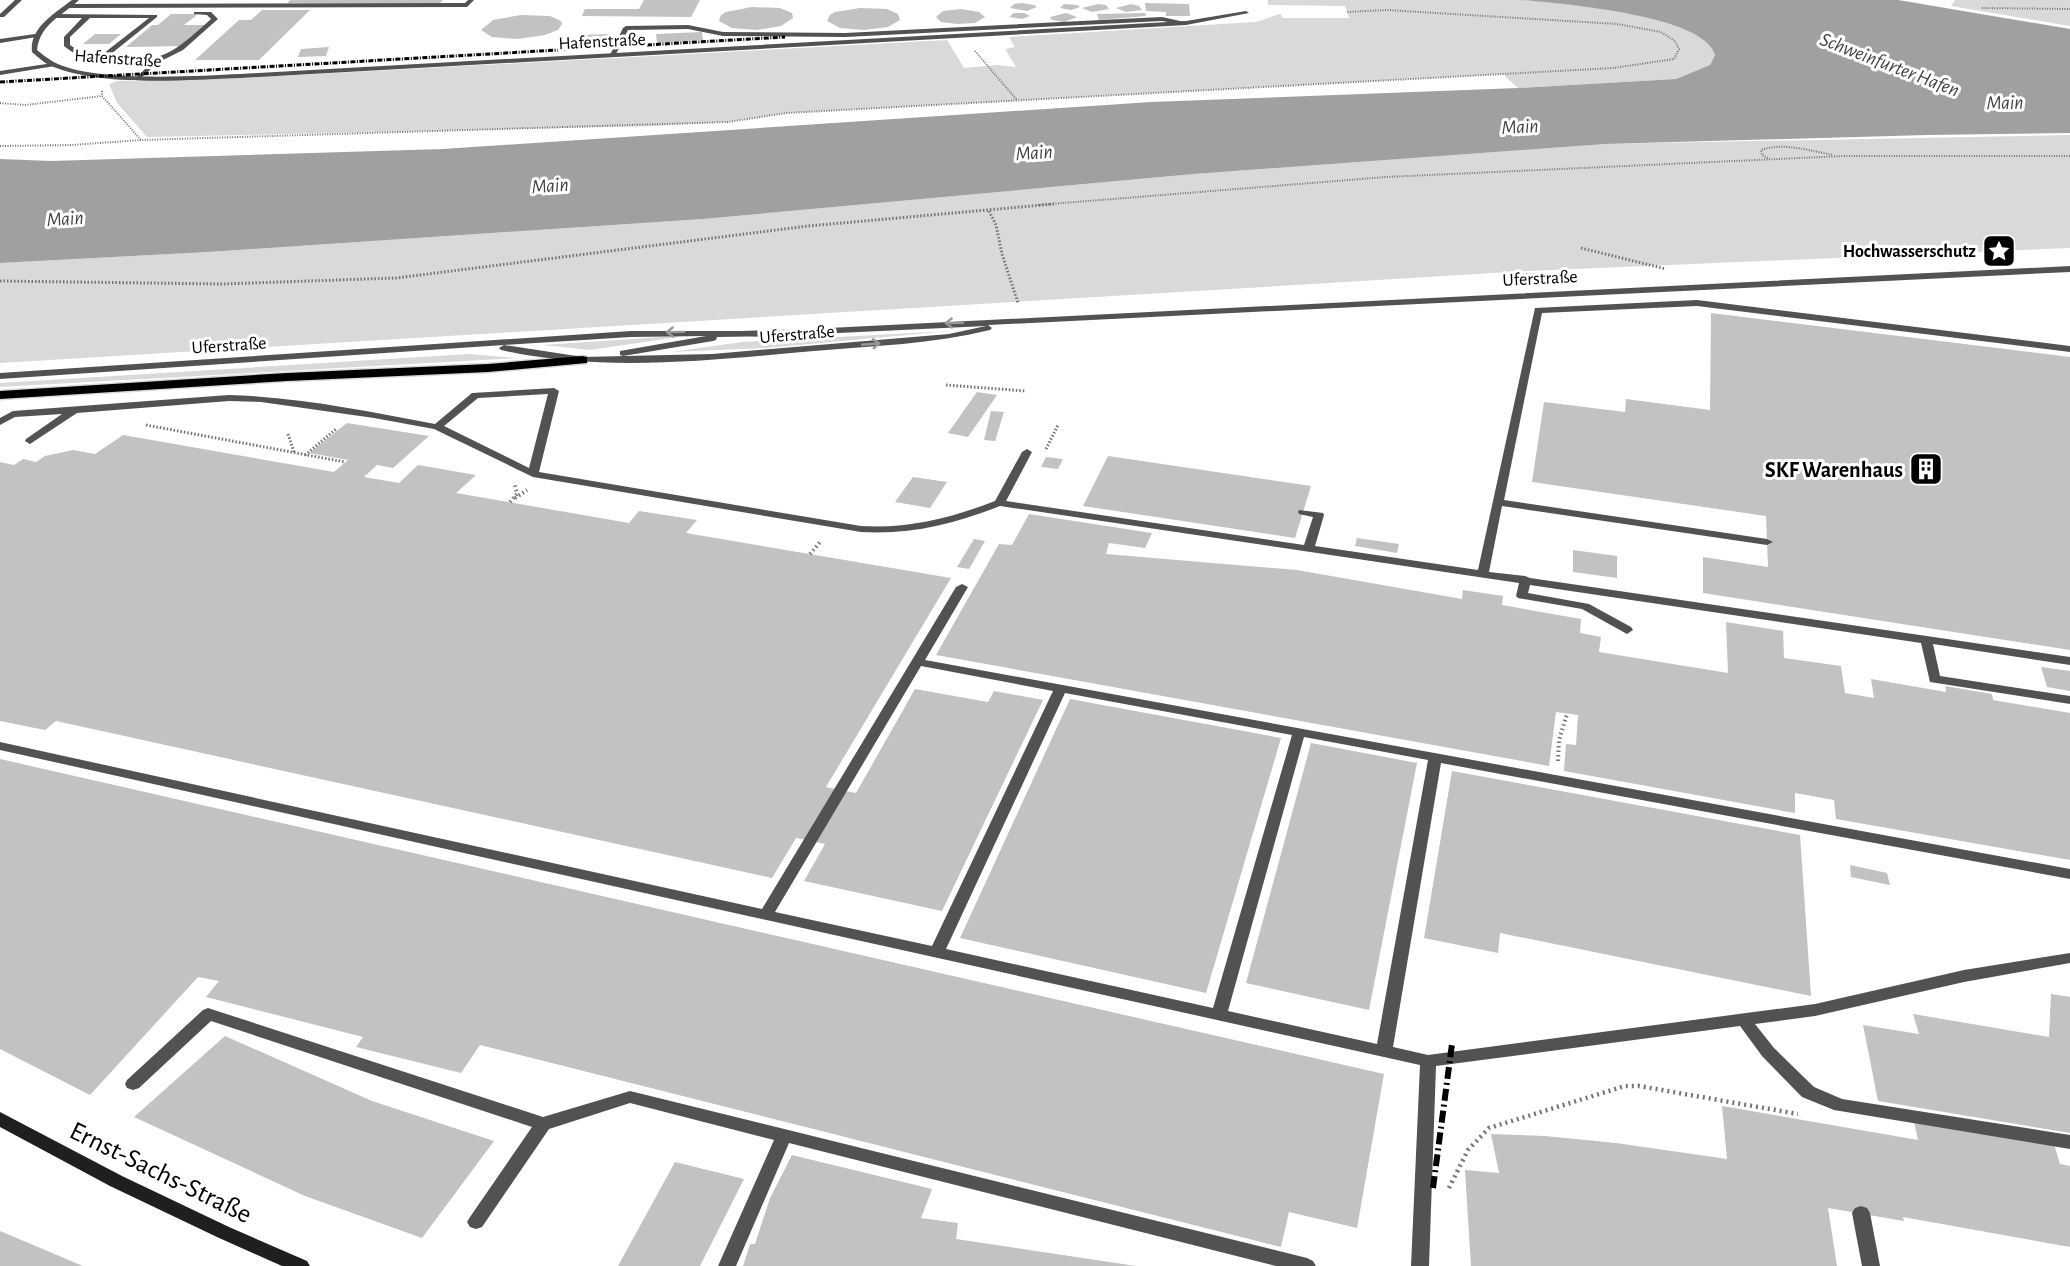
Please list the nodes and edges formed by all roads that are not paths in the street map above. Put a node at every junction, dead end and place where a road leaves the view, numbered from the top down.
1 (19, 0) edge
2 (76, 0) edge
3 (169, 0) edge
4 (267, 0) edge
5 (471, 0) edge
6 (68, 6) junction
7 (162, 6) junction
8 (261, 6) junction
9 (1246, 13) dead end
10 (2, 16) dead end
11 (54, 16) junction
12 (88, 16) junction
13 (155, 16) junction
14 (1080, 26) junction
15 (35, 36) junction
16 (0, 41) edge
17 (613, 55) junction
18 (99, 60) junction
19 (157, 62) junction
20 (53, 65) junction
21 (0, 73) edge
22 (140, 77) junction
23 (2070, 269) edge
24 (1012, 322) junction
25 (741, 334) junction
26 (460, 346) junction
27 (2070, 349) edge
28 (582, 360) junction
29 (0, 376) edge
30 (0, 395) edge
31 (74, 410) junction
32 (13, 414) junction
33 (0, 415) edge
34 (0, 422) edge
35 (436, 427) junction
36 (30, 441) dead end
37 (1027, 452) dead end
38 (533, 474) junction
39 (1498, 502) junction
40 (999, 503) junction
41 (1303, 512) dead end
42 (1767, 542) dead end
43 (1309, 548) junction
44 (1483, 573) junction
45 (1525, 579) junction
46 (962, 587) dead end
47 (1627, 630) dead end
48 (1926, 639) junction
49 (2070, 661) edge
50 (917, 662) junction
51 (1061, 688) junction
52 (2070, 700) edge
53 (1299, 732) junction
54 (0, 746) edge
55 (1435, 757) junction
56 (2070, 874) edge
57 (766, 915) junction
58 (937, 952) junction
59 (2070, 958) edge
60 (1219, 1015) junction
61 (1743, 1020) junction
62 (1384, 1051) junction
63 (1428, 1061) junction
64 (133, 1084) dead end
65 (0, 1119) edge
66 (543, 1124) junction
67 (784, 1135) junction
68 (2070, 1142) edge
69 (1861, 1213) dead end
70 (476, 1222) dead end
71 (301, 1266) edge
72 (727, 1266) edge
73 (1307, 1266) edge
74 (1420, 1266) edge
75 (1871, 1266) edge

1 - 10 street
2 - 6 street
3 - 7 street
4 - 8 street
5 - 8 street
6 - 7 street
6 - 11 street
7 - 8 street
9 - 14 street
11 - 12 street
11 - 15 street
12 - 13 street
12 - 18 street
13 - 18 street
13 - 19 street
14 - 17 street, Hafenstraße
14 - 17 street
15 - 16 street
15 - 20 street, Hafenstraße
17 - 22 street, Hafenstraße
18 - 19 street
19 - 22 street
20 - 21 street
20 - 22 street, Hafenstraße
23 - 24 street, Uferstraße
24 -> 25 street, Uferstraße
28 -> 24 street, Uferstraße
25 -> 26 street, Uferstraße
25 - 28 street, Uferstraße
26 - 28 street, Uferstraße
26 - 29 street, Uferstraße
27 - 39 street
28 - 30 main road
31 - 32 street
31 - 35 street
31 - 36 street
32 - 33 street
32 - 34 street
35 - 38 street
35 - 38 street
37 - 40 street
38 - 40 street
39 - 42 street
39 - 44 street
40 - 43 street
41 - 43 street
43 - 44 street
44 - 45 street
45 - 47 street
45 - 48 street
46 - 50 street
48 - 49 street
48 - 52 street
50 - 51 street
50 - 57 street
51 - 53 street
51 - 58 street
53 - 55 street
53 - 60 street
54 - 57 street
55 - 56 street
55 - 62 street
57 - 58 street
58 - 60 street
59 - 61 street
60 - 62 street
61 - 63 street
61 - 68 street
62 - 63 street
63 - 74 street
64 - 66 street
65 - 71 main road, Ernst-Sachs-Straße
66 - 67 street
66 - 70 street
67 - 72 street
67 - 73 street
69 - 75 street

